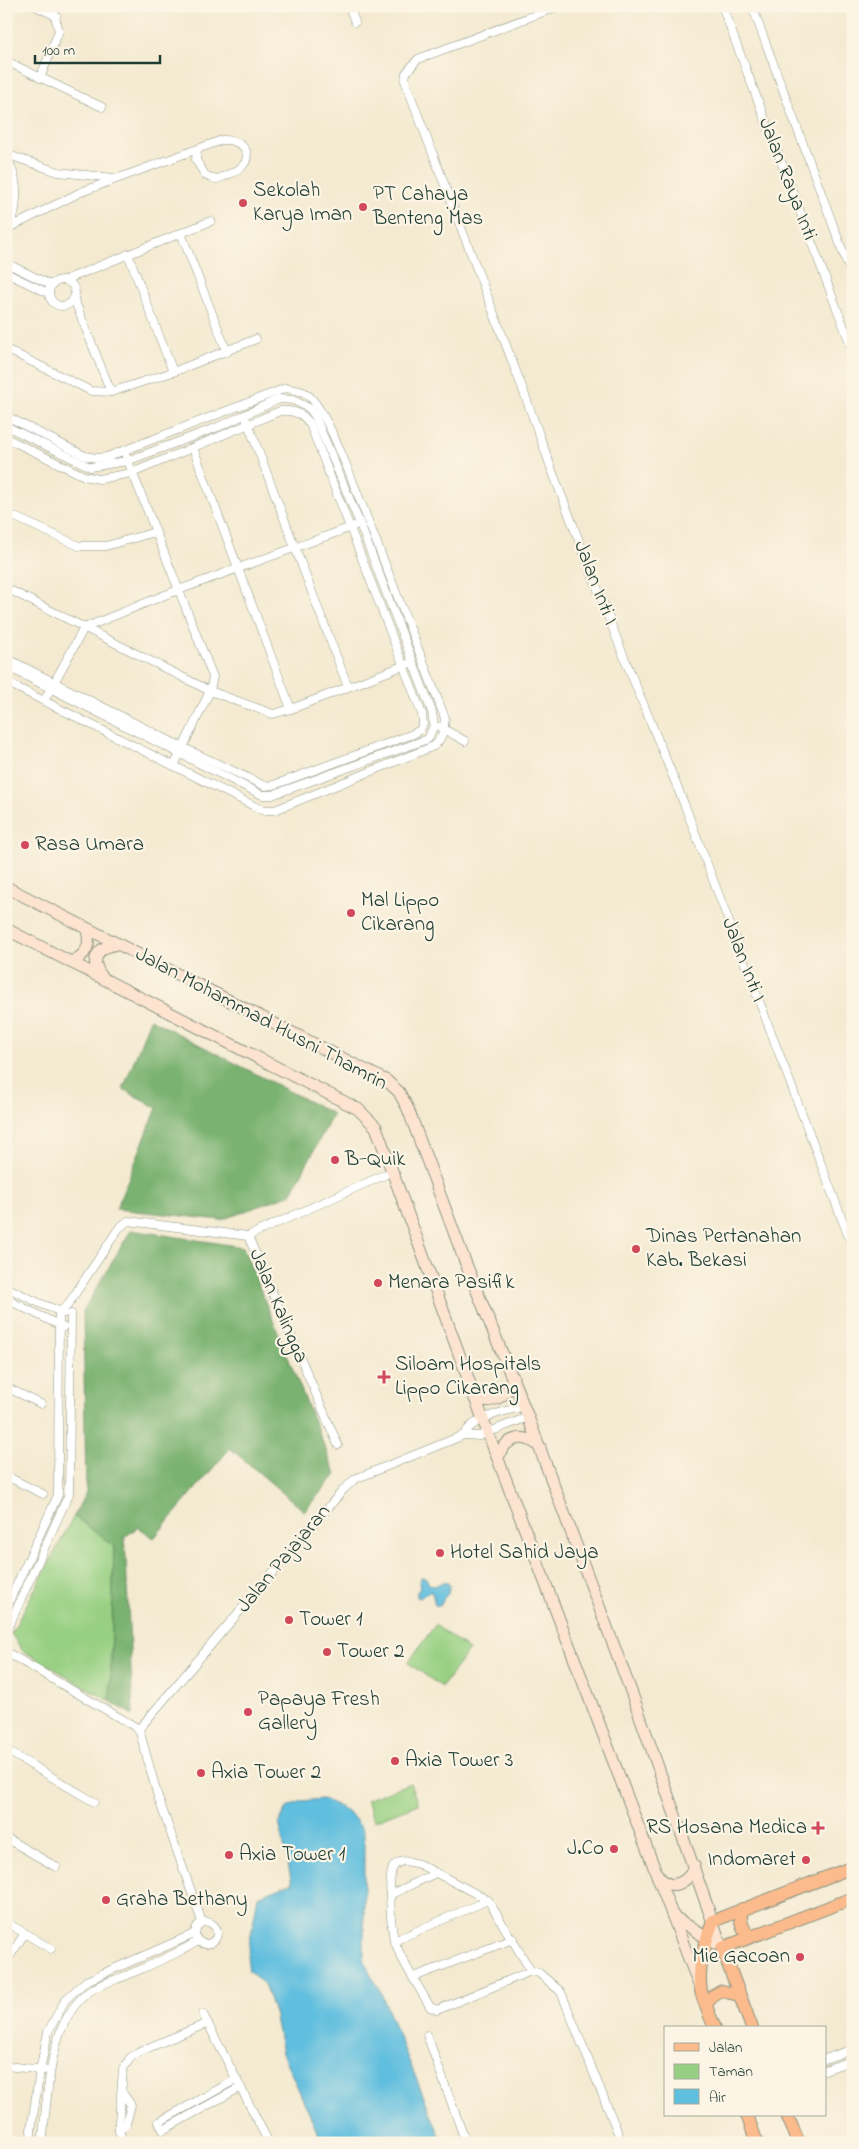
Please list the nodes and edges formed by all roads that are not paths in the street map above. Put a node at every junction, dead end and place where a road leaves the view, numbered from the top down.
1 (35, 6) edge
2 (52, 6) edge
3 (349, 6) edge
4 (559, 6) edge
5 (722, 6) edge
6 (752, 6) edge
7 (56, 16) junction
8 (355, 22) dead end
9 (6, 61) edge
10 (40, 78) junction
11 (102, 107) dead end
12 (196, 150) junction
13 (6, 156) edge
14 (116, 178) junction
15 (211, 221) dead end
16 (11, 227) junction
17 (181, 233) junction
18 (6, 236) edge
19 (128, 254) junction
20 (6, 263) edge
21 (6, 273) edge
22 (853, 279) edge
23 (65, 280) junction
24 (50, 289) junction
25 (74, 299) junction
26 (256, 339) dead end
27 (6, 349) edge
28 (227, 352) junction
29 (853, 352) edge
30 (173, 372) junction
31 (111, 392) junction
32 (245, 415) junction
33 (214, 416) junction
34 (7, 418) edge
35 (248, 425) junction
36 (6, 426) edge
37 (218, 427) junction
38 (6, 438) edge
39 (193, 448) junction
40 (125, 450) junction
41 (341, 453) junction
42 (63, 454) junction
43 (332, 456) junction
44 (127, 461) junction
45 (59, 464) junction
46 (132, 472) junction
47 (6, 513) edge
48 (360, 524) junction
49 (349, 528) junction
50 (155, 532) junction
51 (294, 547) junction
52 (238, 568) junction
53 (392, 582) junction
54 (383, 585) junction
55 (6, 588) edge
56 (178, 591) junction
57 (84, 628) junction
58 (6, 658) edge
59 (412, 662) junction
60 (6, 666) edge
61 (404, 666) junction
62 (6, 682) edge
63 (52, 685) junction
64 (348, 688) junction
65 (210, 690) junction
66 (44, 701) junction
67 (291, 709) junction
68 (424, 724) junction
69 (434, 725) junction
70 (444, 729) junction
71 (465, 741) dead end
72 (180, 750) junction
73 (174, 766) junction
74 (6, 888) edge
75 (86, 928) junction
76 (6, 929) edge
77 (119, 944) junction
78 (70, 962) junction
79 (103, 978) junction
80 (392, 1172) junction
81 (248, 1236) junction
82 (853, 1248) edge
83 (6, 1287) edge
84 (6, 1299) edge
85 (67, 1305) junction
86 (60, 1312) junction
87 (71, 1314) junction
88 (60, 1326) junction
89 (70, 1327) junction
90 (513, 1378) junction
91 (6, 1387) edge
92 (475, 1399) junction
93 (42, 1404) dead end
94 (526, 1412) junction
95 (483, 1419) junction
96 (488, 1433) junction
97 (464, 1435) junction
98 (338, 1445) dead end
99 (540, 1447) junction
100 (498, 1458) junction
101 (6, 1476) edge
102 (43, 1494) dead end
103 (6, 1608) edge
104 (6, 1632) edge
105 (6, 1652) edge
106 (138, 1729) junction
107 (6, 1750) edge
108 (94, 1802) dead end
109 (6, 1838) edge
110 (694, 1866) junction
111 (56, 1867) dead end
112 (853, 1867) edge
113 (656, 1872) junction
114 (436, 1873) junction
115 (390, 1895) junction
116 (853, 1898) edge
117 (488, 1900) junction
118 (742, 1909) junction
119 (673, 1916) junction
120 (713, 1921) junction
121 (6, 1922) edge
122 (202, 1922) junction
123 (25, 1933) junction
124 (750, 1936) junction
125 (196, 1938) junction
126 (513, 1939) junction
127 (707, 1939) junction
128 (394, 1941) junction
129 (722, 1948) junction
130 (51, 1949) dead end
131 (6, 1962) edge
132 (531, 1971) junction
133 (414, 1977) junction
134 (701, 1991) junction
135 (739, 1995) junction
136 (706, 2004) junction
137 (203, 2014) dead end
138 (208, 2023) junction
139 (714, 2026) edge
140 (751, 2026) edge
141 (427, 2035) dead end
142 (853, 2049) edge
143 (826, 2059) edge
144 (853, 2060) edge
145 (6, 2066) edge
146 (40, 2070) junction
147 (826, 2070) edge
148 (50, 2071) junction
149 (237, 2079) junction
150 (241, 2087) junction
151 (747, 2116) edge
152 (788, 2116) edge
153 (32, 2143) edge
154 (45, 2143) edge
155 (124, 2143) edge
156 (269, 2143) edge
157 (466, 2143) edge
158 (622, 2143) edge
159 (757, 2143) edge
160 (799, 2143) edge

1 - 7 street
2 - 7 street
3 - 8 street
4 - 82 street, Jalan Inti I
5 - 29 street, Jalan Raya Inti
6 - 22 street, Jalan Raya Inti
7 - 10 street
9 - 10 street
10 - 11 street
12 - 12 street
12 - 14 street
13 - 14 street
13 - 16 street
14 - 16 street
15 - 17 street
16 - 18 street
17 - 19 street
17 - 28 street
19 - 23 street
19 - 30 street
20 - 24 street
21 - 24 street
23 - 24 street
23 - 25 street
24 - 25 street
25 - 31 street
26 - 28 street
27 - 31 street
28 - 30 street
30 - 31 street
32 - 35 street
32 - 37 street
32 - 43 street
33 - 37 street
33 - 40 street
33 - 41 street
34 - 40 street
35 - 39 street
35 - 49 street
35 - 51 street
36 - 42 street
37 - 44 street
38 - 45 street
39 - 46 street
39 - 52 street
40 - 44 street
41 - 43 street
41 - 53 street
42 - 44 street
42 - 45 street
43 - 48 street
44 - 46 street
45 - 46 street
46 - 50 street
47 - 50 street
48 - 49 street
48 - 54 street
49 - 51 street
49 - 61 street
50 - 56 street
51 - 52 street
51 - 64 street
52 - 56 street
52 - 67 street
53 - 54 street
53 - 70 street
54 - 59 street
55 - 57 street
56 - 57 street
56 - 65 street
57 - 63 street
57 - 65 street
58 - 63 street
59 - 61 street
59 - 69 street
60 - 63 street
61 - 64 street
61 - 68 street
62 - 66 street
63 - 66 street
63 - 72 street
64 - 67 street
65 - 67 street
65 - 72 street
66 - 73 street
68 - 69 street
68 - 72 street
69 - 70 street
69 - 72 street
70 - 71 street
70 - 73 street
72 - 73 street
74 - 75 street, Jalan Mohammad Husni Thamrin
75 - 77 street, Jalan Mohammad Husni Thamrin
75 - 78 street
76 - 78 street, Jalan Mohammad Husni Thamrin
77 - 79 street
77 - 90 street, Jalan Mohammad Husni Thamrin
78 - 79 street, Jalan Mohammad Husni Thamrin
79 - 80 street, Jalan Mohammad Husni Thamrin
80 - 81 street
80 - 92 street, Jalan Mohammad Husni Thamrin
81 - 85 street, Jalan Kalingga
81 - 98 street, Jalan Kalingga
83 - 86 street
84 - 88 street
85 - 86 street, Jalan Kalingga
85 - 87 street
86 - 87 street
86 - 88 street
87 - 89 street
88 - 89 street
88 - 103 street
89 - 104 street
90 - 92 street
90 - 94 street, Jalan Mohammad Husni Thamrin
91 - 93 street
92 - 95 street, Jalan Mohammad Husni Thamrin
94 - 95 street, Jalan Pajajaran
94 - 96 street, Jalan Pajajaran
94 - 99 street, Jalan Mohammad Husni Thamrin
95 - 96 street, Jalan Mohammad Husni Thamrin
95 - 97 street, Jalan Pajajaran
96 - 97 street, Jalan Pajajaran
96 - 100 street, Jalan Mohammad Husni Thamrin
97 - 106 street, Jalan Pajajaran
99 - 100 street
99 - 110 street, Jalan Mohammad Husni Thamrin
100 - 113 street, Jalan Mohammad Husni Thamrin
101 - 102 street
105 - 106 street
106 - 122 street
107 - 108 street
109 - 111 street
110 - 113 street
110 - 120 street, Jalan Mohammad Husni Thamrin
112 - 118 main road
113 - 119 street, Jalan Mohammad Husni Thamrin
114 - 115 street
114 - 115 street
114 - 117 street
115 - 128 street
116 - 124 main road
117 - 126 street
117 - 128 street
118 - 120 main road
118 - 124 main road
119 - 127 street
119 - 134 street, Jalan Mohammad Husni Thamrin
120 - 127 main road
120 - 129 street, Jalan Mohammad Husni Thamrin
121 - 123 street
122 - 125 street
122 - 125 street
123 - 130 street
123 - 131 street
124 - 129 main road
125 - 146 street
125 - 148 street
126 - 132 street
126 - 133 street
127 - 129 street
127 - 134 main road
128 - 133 street
129 - 135 main road, Jalan Mohammad Husni Thamrin
132 - 133 street
132 - 158 street
134 - 136 main road, Jalan Mohammad Husni Thamrin
135 - 136 main road
135 - 140 main road, Jalan Mohammad Husni Thamrin
136 - 139 main road, Jalan Mohammad Husni Thamrin
137 - 138 street
138 - 149 street
138 - 155 street
141 - 157 street
142 - 143 street
144 - 147 street
145 - 146 street
146 - 148 street
146 - 153 street
148 - 154 street
149 - 150 street
149 - 150 street
150 - 156 street
151 - 159 main road
152 - 160 main road

